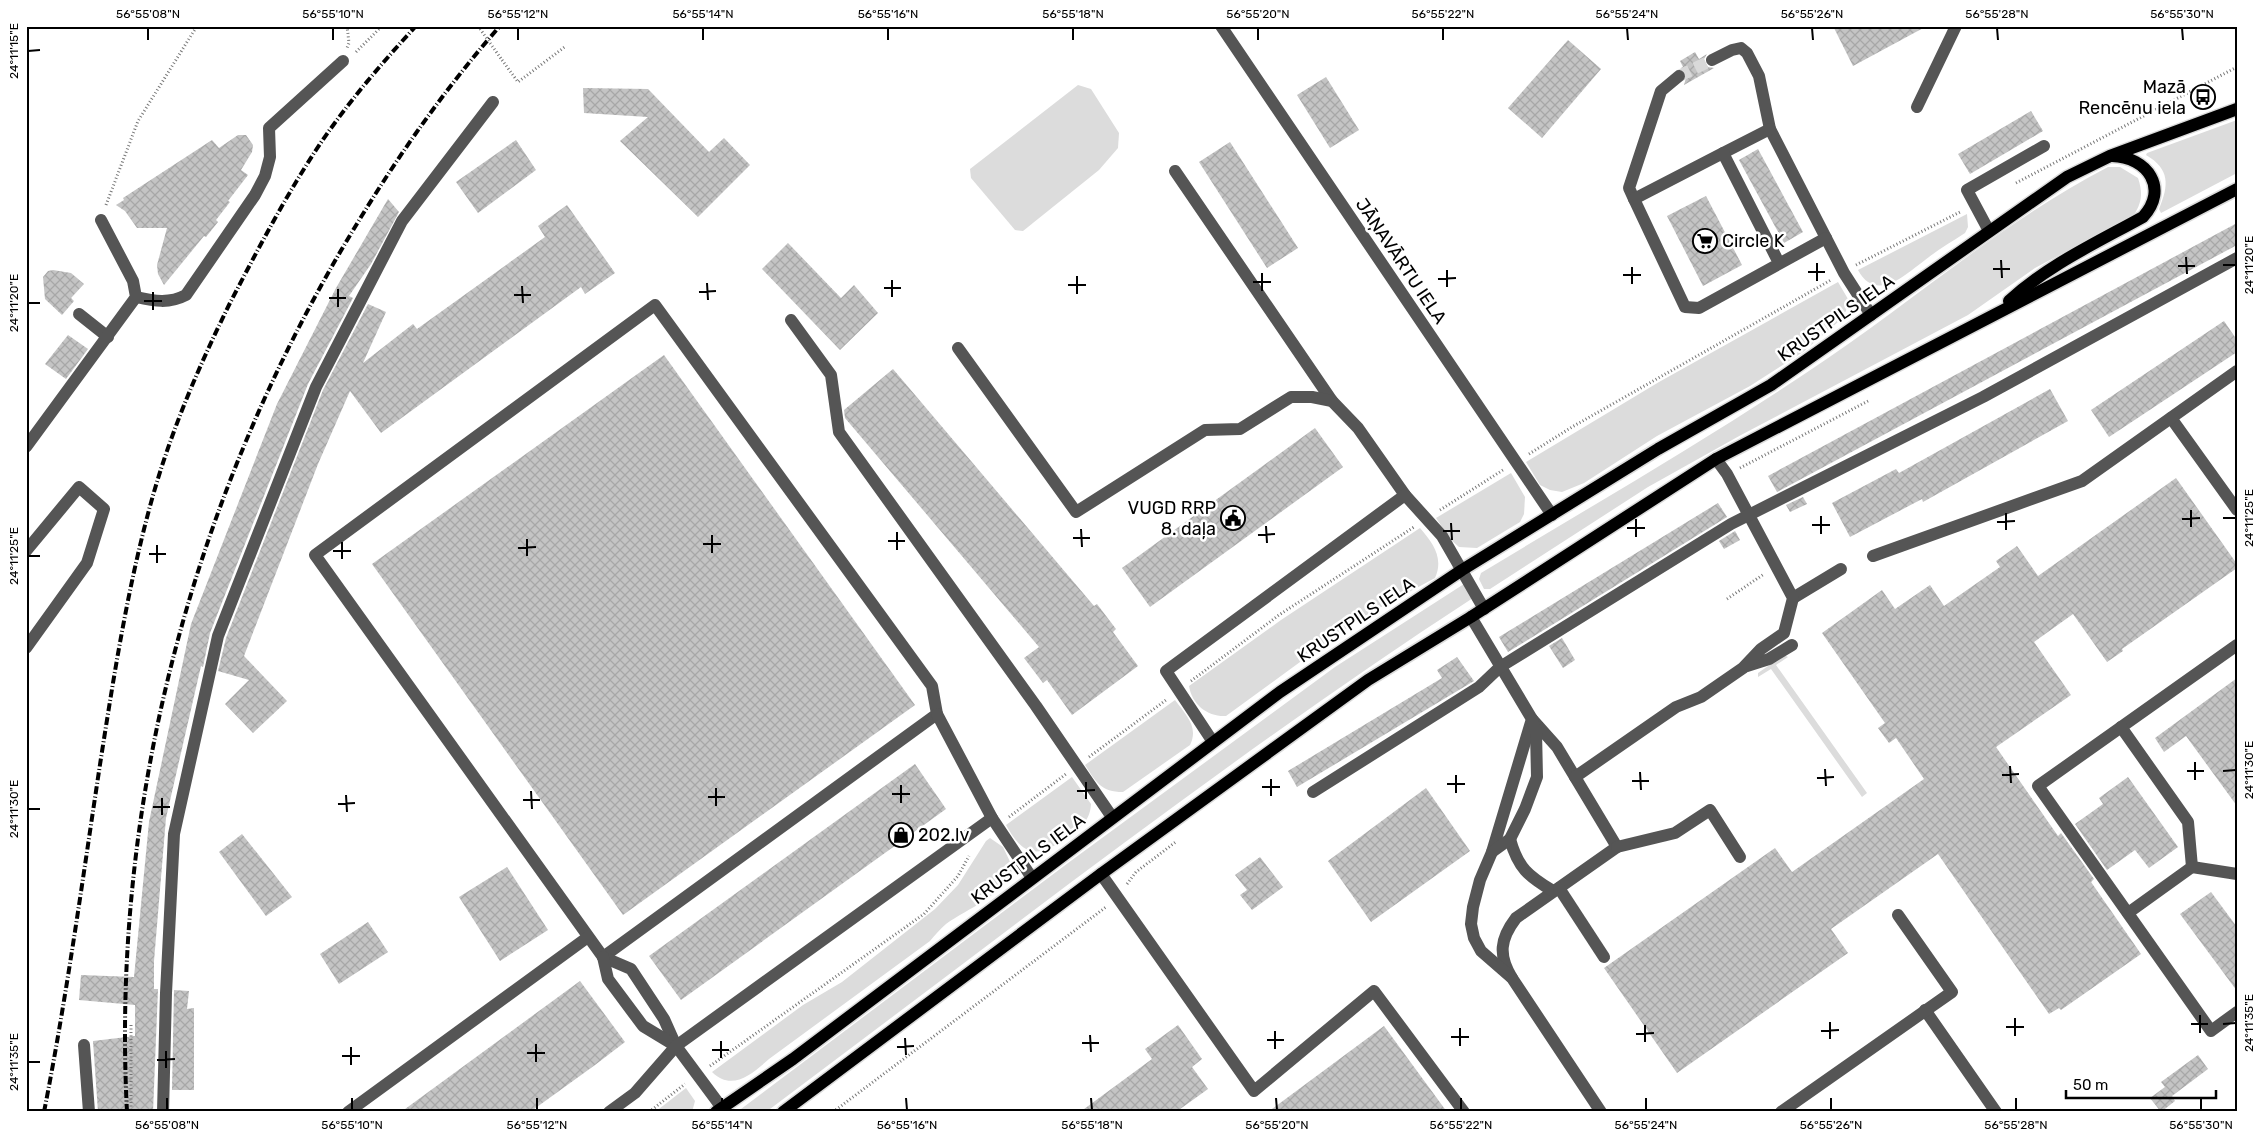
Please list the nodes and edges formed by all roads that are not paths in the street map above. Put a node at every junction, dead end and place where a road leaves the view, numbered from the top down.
1 (1221, 26) edge
2 (1956, 26) edge
3 (1712, 60) tunnel mouth
4 (343, 61) road end
5 (1679, 76) tunnel mouth
6 (493, 102) dead end
7 (1917, 108) dead end
8 (2237, 109) edge
9 (1770, 129) junction
10 (2044, 146) dead end
11 (1723, 153) junction
12 (2110, 156) junction
13 (1175, 171) dead end
14 (2237, 189) edge
15 (1634, 199) junction
16 (100, 220) road end
17 (1990, 230) junction
18 (1826, 238) junction
19 (2237, 258) edge
20 (1779, 263) junction
21 (136, 297) junction
22 (79, 314) dead end
23 (1994, 314) junction
24 (1871, 315) junction
25 (791, 320) dead end
26 (108, 337) junction
27 (958, 348) dead end
28 (2237, 371) edge
29 (1332, 402) junction
30 (2171, 418) junction
31 (26, 447) edge
32 (1716, 459) junction
33 (1404, 495) junction
34 (2237, 510) edge
35 (1552, 515) junction
36 (1749, 516) junction
37 (26, 551) edge
38 (1873, 556) dead end
39 (1841, 569) dead end
40 (1462, 570) junction
41 (1794, 598) junction
42 (1484, 608) junction
43 (1471, 617) junction
44 (1792, 645) dead end
45 (2237, 645) edge
46 (26, 648) edge
47 (1500, 667) junction
48 (1743, 668) junction
49 (937, 714) junction
50 (1532, 718) junction
51 (2121, 727) junction
52 (1213, 742) junction
53 (1575, 777) junction
54 (1312, 792) dead end
55 (1112, 817) junction
56 (995, 822) junction
57 (1510, 839) junction
58 (1617, 847) junction
59 (1492, 852) junction
60 (1740, 857) dead end
61 (2192, 867) junction
62 (1101, 874) junction
63 (2237, 874) edge
64 (1032, 878) junction
65 (1556, 890) junction
66 (2128, 913) junction
67 (1898, 915) dead end
68 (588, 937) junction
69 (603, 957) junction
70 (1604, 957) dead end
71 (1512, 978) junction
72 (1925, 1010) junction
73 (2237, 1012) edge
74 (84, 1046) dead end
75 (676, 1046) junction
76 (719, 1110) edge
77 (88, 1112) edge
78 (163, 1112) edge
79 (348, 1112) edge
80 (609, 1112) edge
81 (783, 1112) edge
82 (1464, 1112) edge
83 (1601, 1112) edge
84 (1781, 1112) edge
85 (1996, 1112) edge

1 - 35 street, JĀŅAVĀRTU IELA
2 - 7 street
3 - 9 street
4 - 21 street
5 - 15 street
6 - 78 street
8 - 12 main road, KRUSTPILS IELA
9 - 11 street
9 - 18 street
10 - 17 street
11 - 15 street
11 - 20 street
12 - 17 main road, KRUSTPILS IELA
12 - 23 main road
13 - 29 street
14 - 23 main road
15 - 20 street
16 - 21 street
17 - 24 main road, KRUSTPILS IELA
18 - 20 street
18 - 24 street
19 - 36 street
21 - 26 street
22 - 26 street
23 - 32 main road
24 - 35 main road, KRUSTPILS IELA
25 - 55 street
26 - 31 street
27 - 29 street
28 - 30 street
29 - 33 street
30 - 34 street
30 - 38 street
32 - 36 street
32 - 42 main road
33 - 40 street
33 - 52 street
35 - 40 main road, KRUSTPILS IELA
36 - 41 street
36 - 47 street
37 - 46 street
39 - 41 street
40 - 42 street
40 - 52 main road, KRUSTPILS IELA
41 - 48 street
42 - 43 main road
43 - 47 street
43 - 62 main road
44 - 48 street
45 - 51 street
47 - 50 street
47 - 54 street
48 - 53 street
49 - 56 street
49 - 68 street
49 - 69 street
50 - 53 street
50 - 57 street
50 - 59 street
51 - 61 street
51 - 66 street
52 - 55 main road, KRUSTPILS IELA
53 - 58 street
55 - 64 main road, KRUSTPILS IELA
56 - 64 street
56 - 75 street
57 - 59 street
57 - 65 street
58 - 60 street
58 - 65 street
59 - 71 street
61 - 63 street
61 - 66 street
62 - 81 main road
62 - 82 street
64 - 76 main road, KRUSTPILS IELA
65 - 70 street
65 - 71 street
66 - 73 street
67 - 72 street
68 - 69 street
68 - 79 street
69 - 75 street
69 - 75 street
71 - 83 street
72 - 84 street
72 - 85 street
74 - 77 street
75 - 76 street
75 - 80 street

